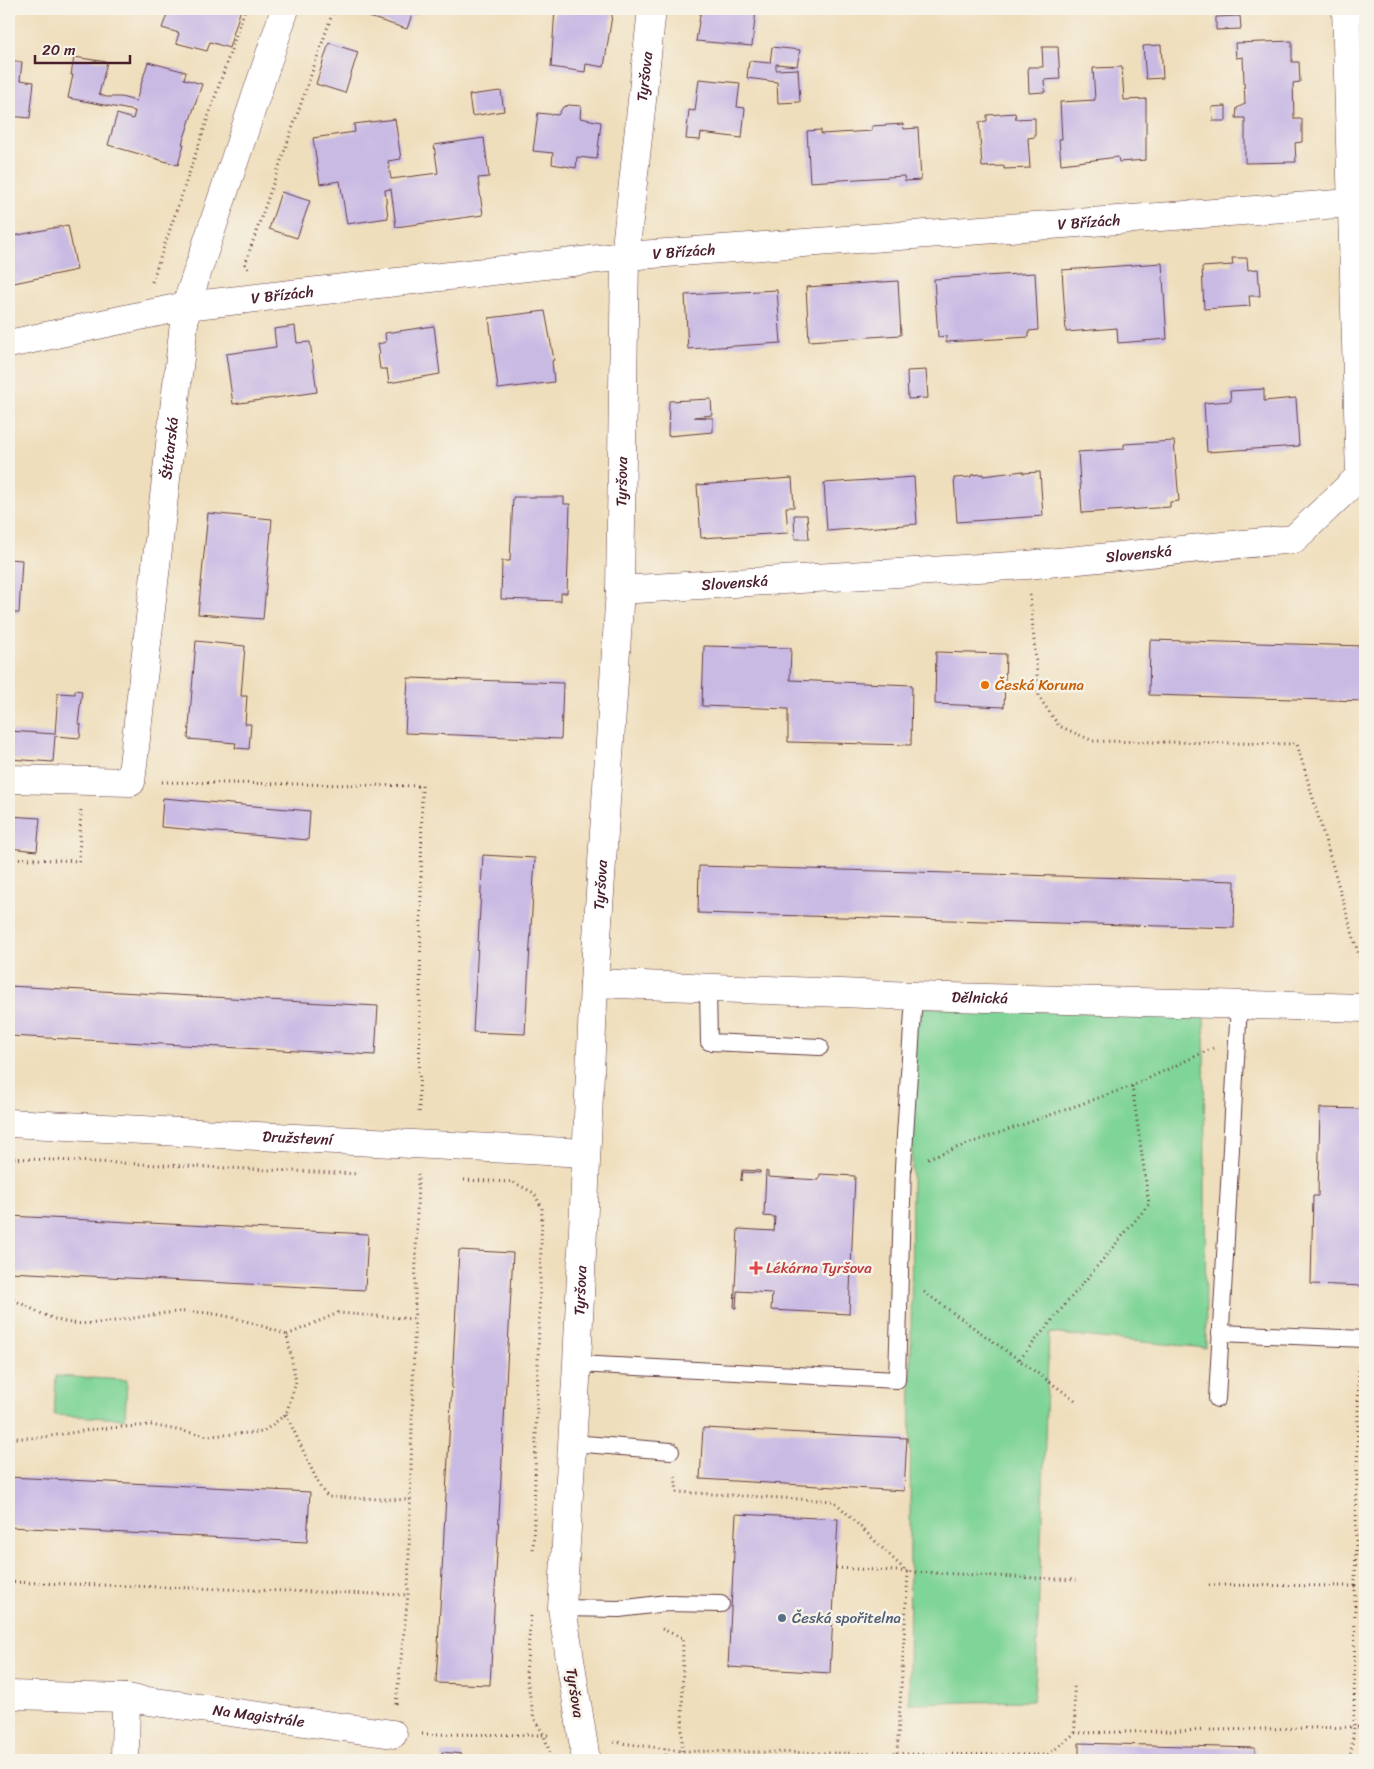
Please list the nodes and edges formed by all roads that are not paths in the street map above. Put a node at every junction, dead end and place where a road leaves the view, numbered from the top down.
1 (285, 9) edge
2 (652, 9) edge
3 (1346, 9) edge
4 (1358, 203) edge
5 (625, 256) junction
6 (186, 306) junction
7 (9, 344) edge
8 (620, 590) junction
9 (9, 779) edge
10 (594, 983) junction
11 (708, 988) junction
12 (914, 996) junction
13 (1238, 1005) junction
14 (1365, 1008) edge
15 (820, 1047) dead end
16 (9, 1124) edge
17 (586, 1153) junction
18 (1220, 1333) junction
19 (1362, 1339) edge
20 (577, 1364) junction
21 (1217, 1399) dead end
22 (572, 1443) junction
23 (671, 1450) road end
24 (721, 1604) dead end
25 (562, 1608) junction
26 (9, 1695) edge
27 (126, 1698) junction
28 (393, 1734) road end
29 (584, 1749) edge
30 (125, 1760) edge

1 - 6 street, Štítarská
2 - 5 street, Tyršova
3 - 4 street, Slovenská
4 - 5 street, V Břízách
4 - 8 street, Slovenská
5 - 6 street, V Břízách
5 - 8 street, Tyršova
6 - 7 street, V Břízách
6 - 9 street, Štítarská
8 - 10 street, Tyršova
10 - 11 street, Dělnická
10 - 17 street, Tyršova
11 - 12 street, Dělnická
11 - 15 lane
12 - 13 street, Dělnická
12 - 20 lane
13 - 14 street, Dělnická
13 - 18 lane
16 - 17 street, Družstevní
17 - 20 street, Tyršova
18 - 19 lane
18 - 21 lane
20 - 22 street, Tyršova
22 - 23 lane
22 - 25 street, Tyršova
24 - 25 lane
25 - 29 street, Tyršova
26 - 27 street, Na Magistrále
27 - 28 street, Na Magistrále
27 - 30 street

